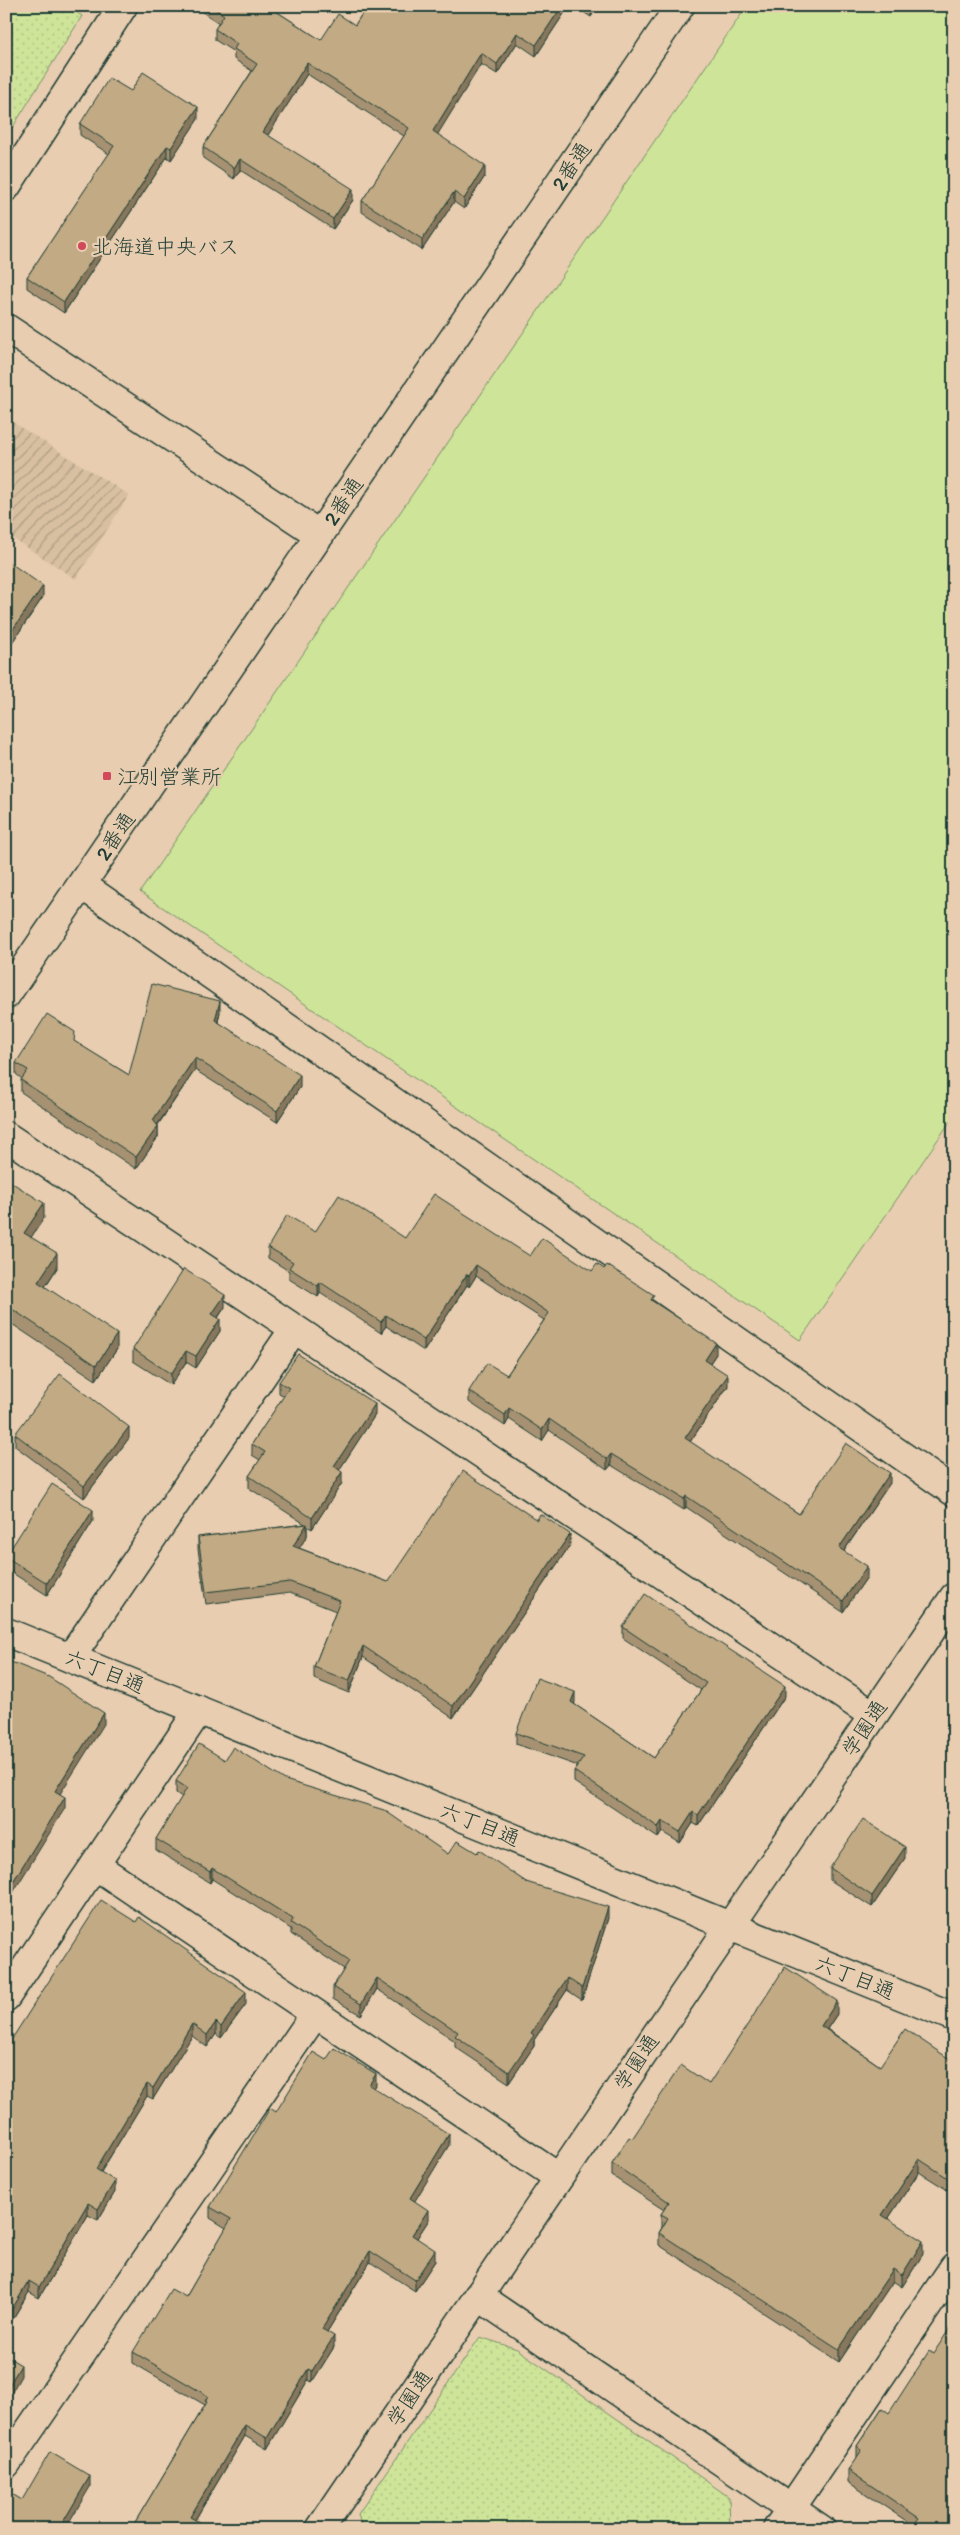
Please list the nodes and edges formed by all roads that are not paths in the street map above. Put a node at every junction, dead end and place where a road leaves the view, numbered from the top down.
1 (123, 6) edge
2 (680, 6) edge
3 (6, 187) edge
4 (6, 328) edge
5 (320, 535) junction
6 (82, 885) junction
7 (6, 995) edge
8 (6, 1136) edge
9 (294, 1329) junction
10 (954, 1492) edge
11 (954, 1597) edge
12 (6, 1632) edge
13 (71, 1657) junction
14 (199, 1710) junction
15 (873, 1715) junction
16 (95, 1865) junction
17 (729, 1925) junction
18 (6, 1997) edge
19 (315, 2014) junction
20 (954, 2017) edge
21 (558, 2177) junction
22 (954, 2267) edge
23 (478, 2296) junction
24 (6, 2464) edge
25 (784, 2519) edge
26 (320, 2529) edge
27 (821, 2529) edge

1 - 3 street
2 - 5 street, 2番通
4 - 5 street
5 - 6 street, 2番通
6 - 7 street, 2番通
6 - 10 street
8 - 9 street
9 - 13 street
9 - 15 street
11 - 15 street, 学園通
12 - 13 street, 六丁目通
13 - 14 street, 六丁目通
14 - 16 street
14 - 17 street, 六丁目通
15 - 17 street, 学園通
16 - 18 street
16 - 19 street
17 - 20 street, 六丁目通
17 - 21 street, 学園通
19 - 21 street
19 - 24 street
21 - 23 street, 学園通
22 - 25 street
23 - 25 street
23 - 26 street, 学園通
25 - 27 street

